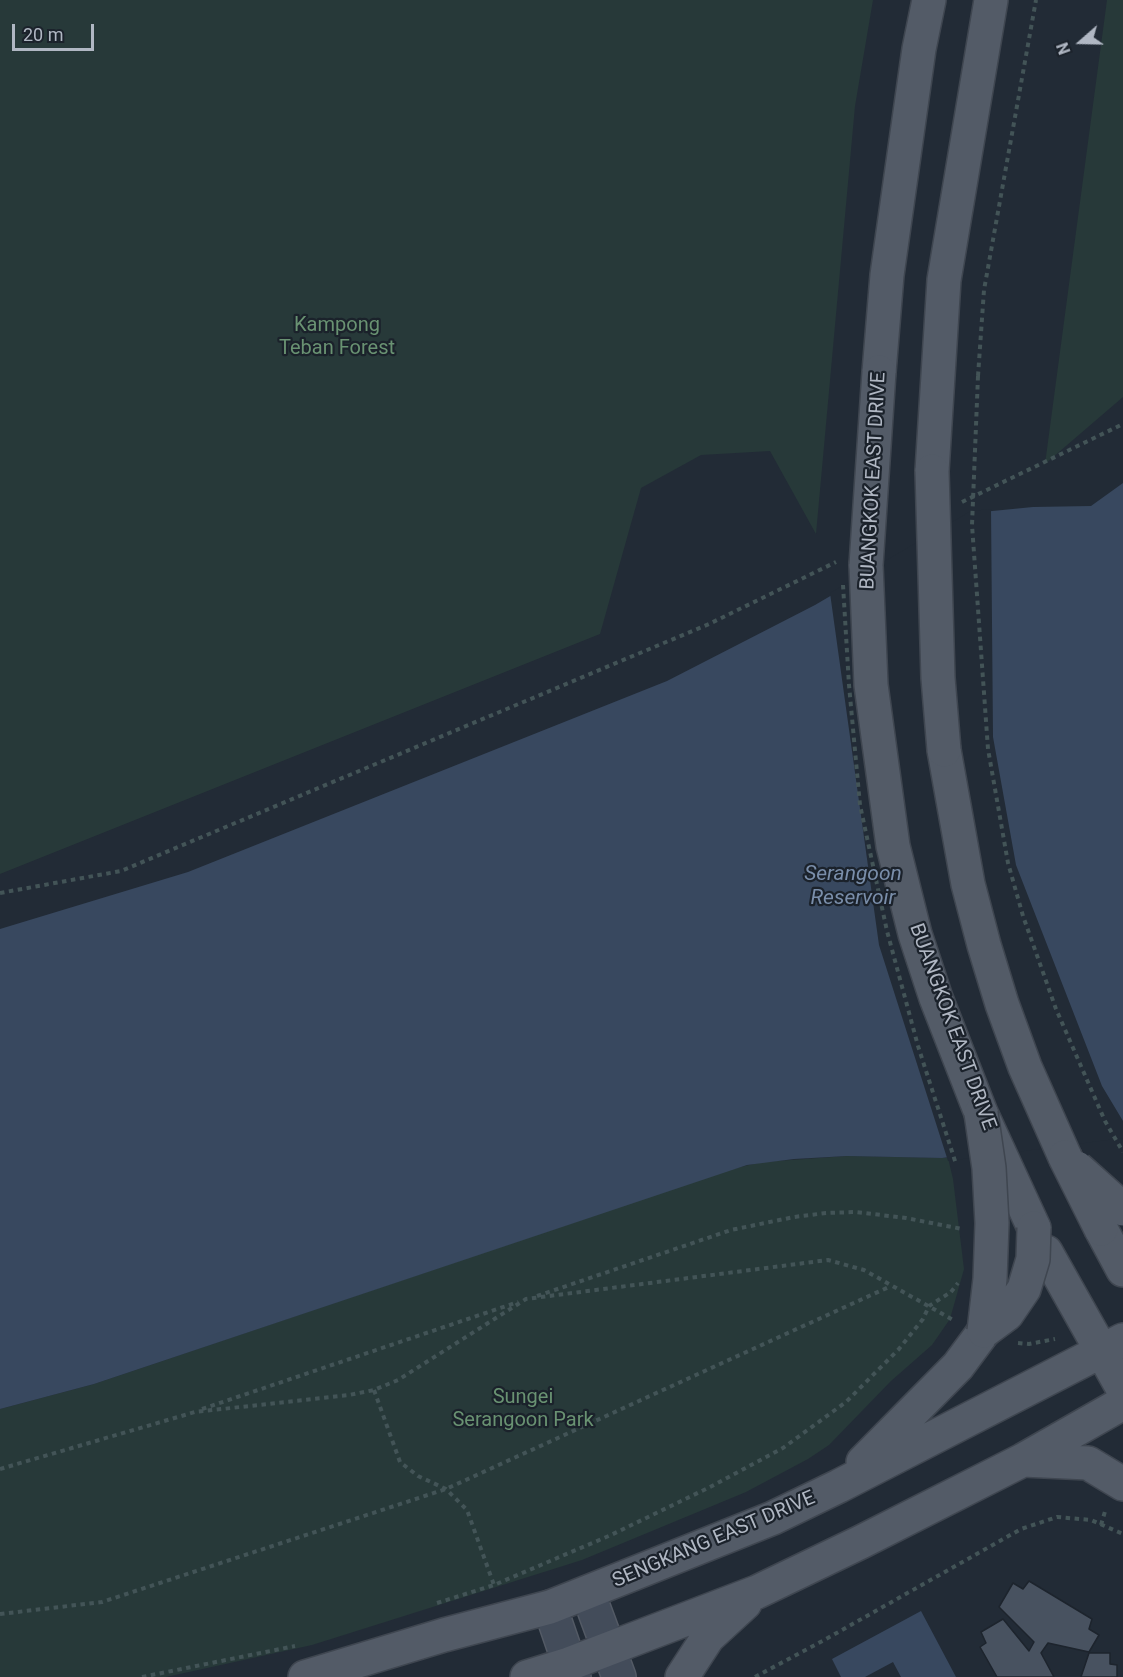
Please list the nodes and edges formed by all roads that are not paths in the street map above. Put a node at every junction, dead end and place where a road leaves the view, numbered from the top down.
1 (929, 0) edge
2 (991, 0) edge
3 (981, 1113) junction
4 (1112, 1219) edge
5 (1040, 1240) junction
6 (1123, 1270) edge
7 (984, 1331) junction
8 (1113, 1346) edge
9 (1123, 1389) edge
10 (1123, 1403) edge
11 (1023, 1460) junction
12 (1123, 1484) edge
13 (839, 1486) junction
14 (757, 1592) junction
15 (588, 1593) junction
16 (550, 1607) junction
17 (614, 1663) edge
18 (572, 1670) edge
19 (305, 1677) edge
20 (527, 1677) edge
21 (682, 1677) edge

1 - 3 main road, BUANGKOK EAST DRIVE, bridge
2 - 4 main road, bridge
3 - 5 main road, BUANGKOK EAST DRIVE, bridge
3 - 7 main road, bridge
4 - 6 main road
5 - 7 main road, bridge
5 - 8 main road, BUANGKOK EAST DRIVE
7 - 13 main road
8 - 9 main road, BUANGKOK EAST DRIVE
8 - 13 main road, SENGKANG EAST DRIVE
10 - 11 main road
11 - 12 main road
11 - 14 main road
13 - 15 main road, SENGKANG EAST DRIVE
14 - 17 main road
14 - 21 main road
15 - 16 main road, SENGKANG EAST DRIVE
15 - 17 main road
16 - 18 main road
16 - 19 main road, SENGKANG EAST DRIVE
17 - 18 main road
18 - 20 main road

